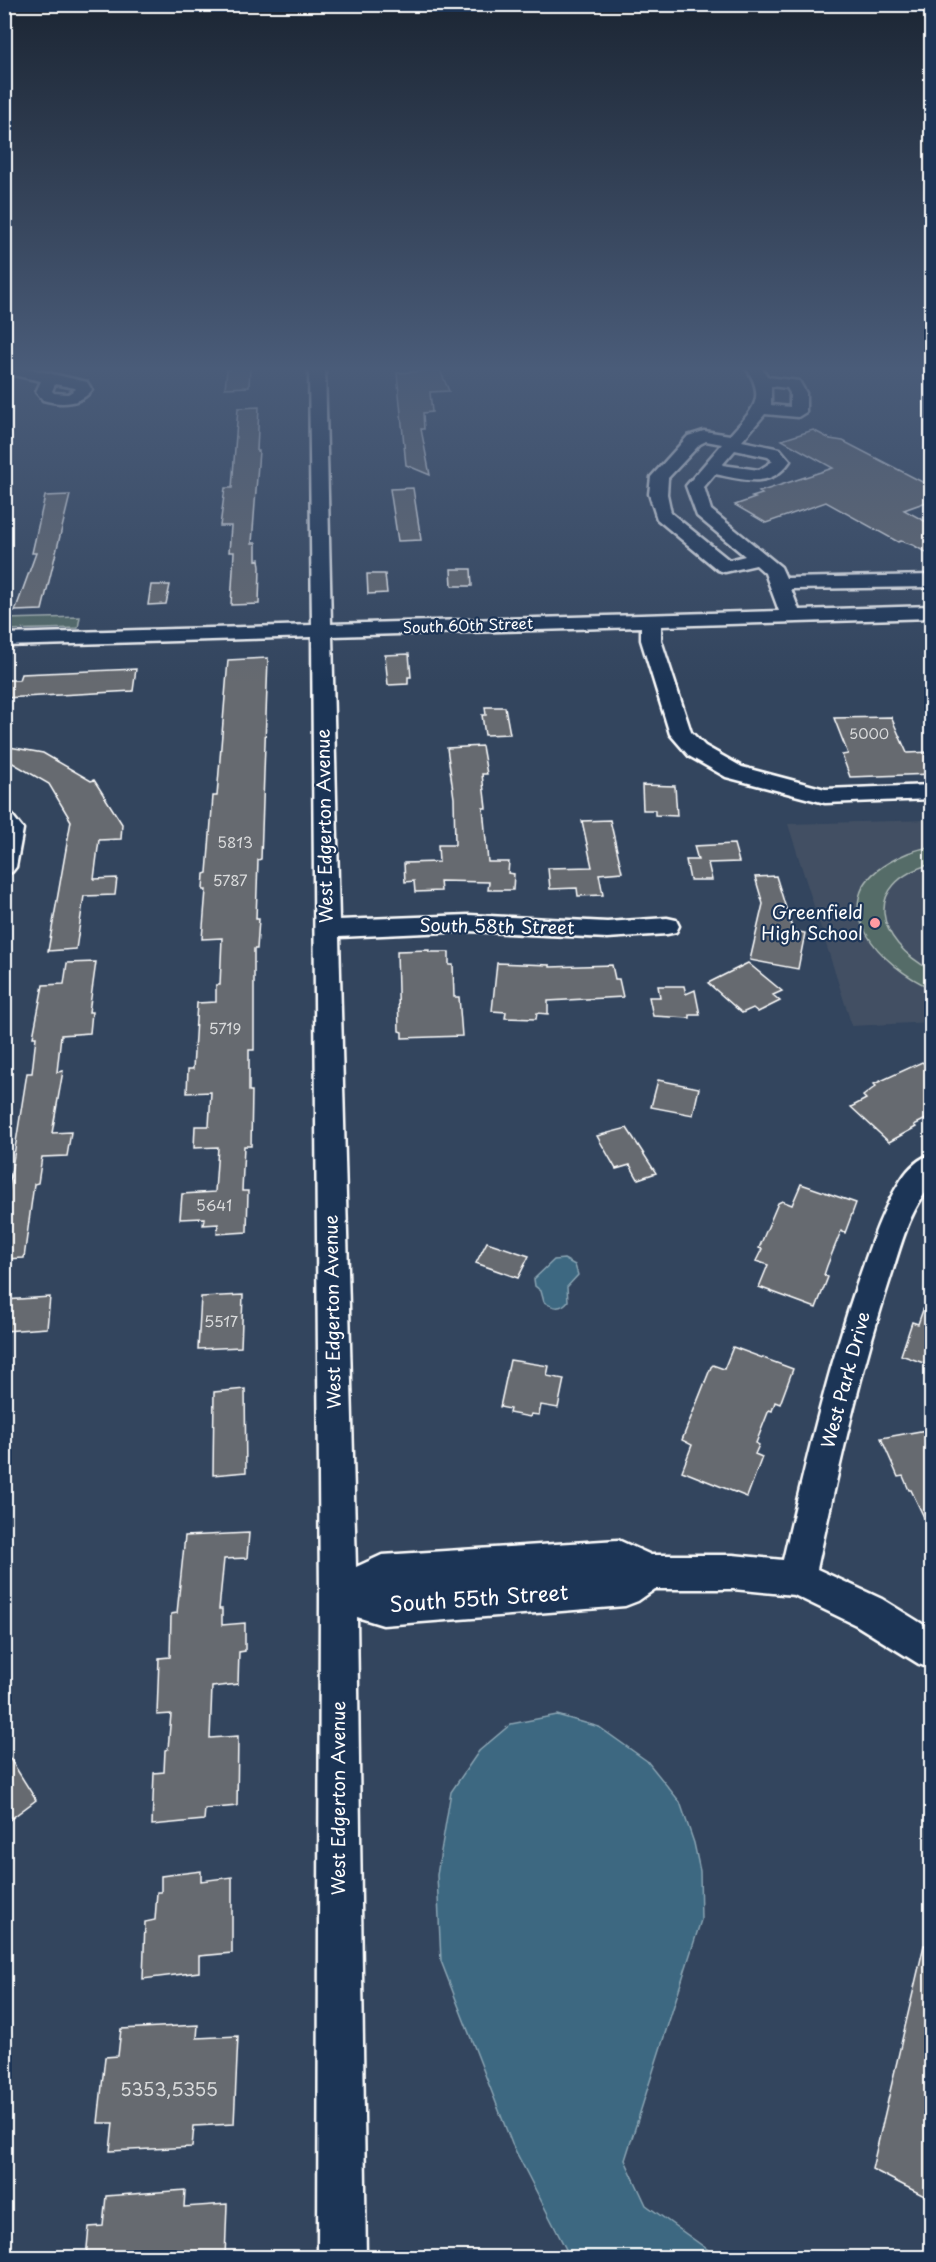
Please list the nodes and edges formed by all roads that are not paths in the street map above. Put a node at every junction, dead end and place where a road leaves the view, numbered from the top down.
1 (319, 472) edge
2 (665, 472) edge
3 (708, 472) edge
4 (731, 472) edge
5 (775, 472) edge
6 (698, 498) junction
7 (658, 499) junction
8 (759, 559) junction
9 (932, 581) edge
10 (779, 584) junction
11 (932, 612) edge
12 (791, 616) junction
13 (651, 621) junction
14 (323, 631) junction
15 (4, 640) edge
16 (932, 792) edge
17 (8, 825) edge
18 (4, 867) edge
19 (667, 926) dead end
20 (326, 929) junction
21 (925, 1183) edge
22 (797, 1578) junction
23 (338, 1595) junction
24 (932, 1651) edge
25 (342, 2258) edge

1 - 14 street, West Edgerton Avenue
2 - 7 street
3 - 6 street
4 - 5 street
6 - 7 street
6 - 8 street
7 - 8 street
8 - 10 street
9 - 10 street
10 - 12 street
11 - 12 street, South 60th Street
12 - 13 street, South 60th Street
13 - 14 street, South 60th Street
13 - 16 street
14 - 15 street, South 60th Street
14 - 20 street, West Edgerton Avenue
17 - 18 street
19 - 20 street, South 58th Street
20 - 23 street, West Edgerton Avenue
21 - 22 street, West Park Drive
22 - 23 street, South 55th Street
22 - 24 street, South 55th Street
23 - 25 street, West Edgerton Avenue

